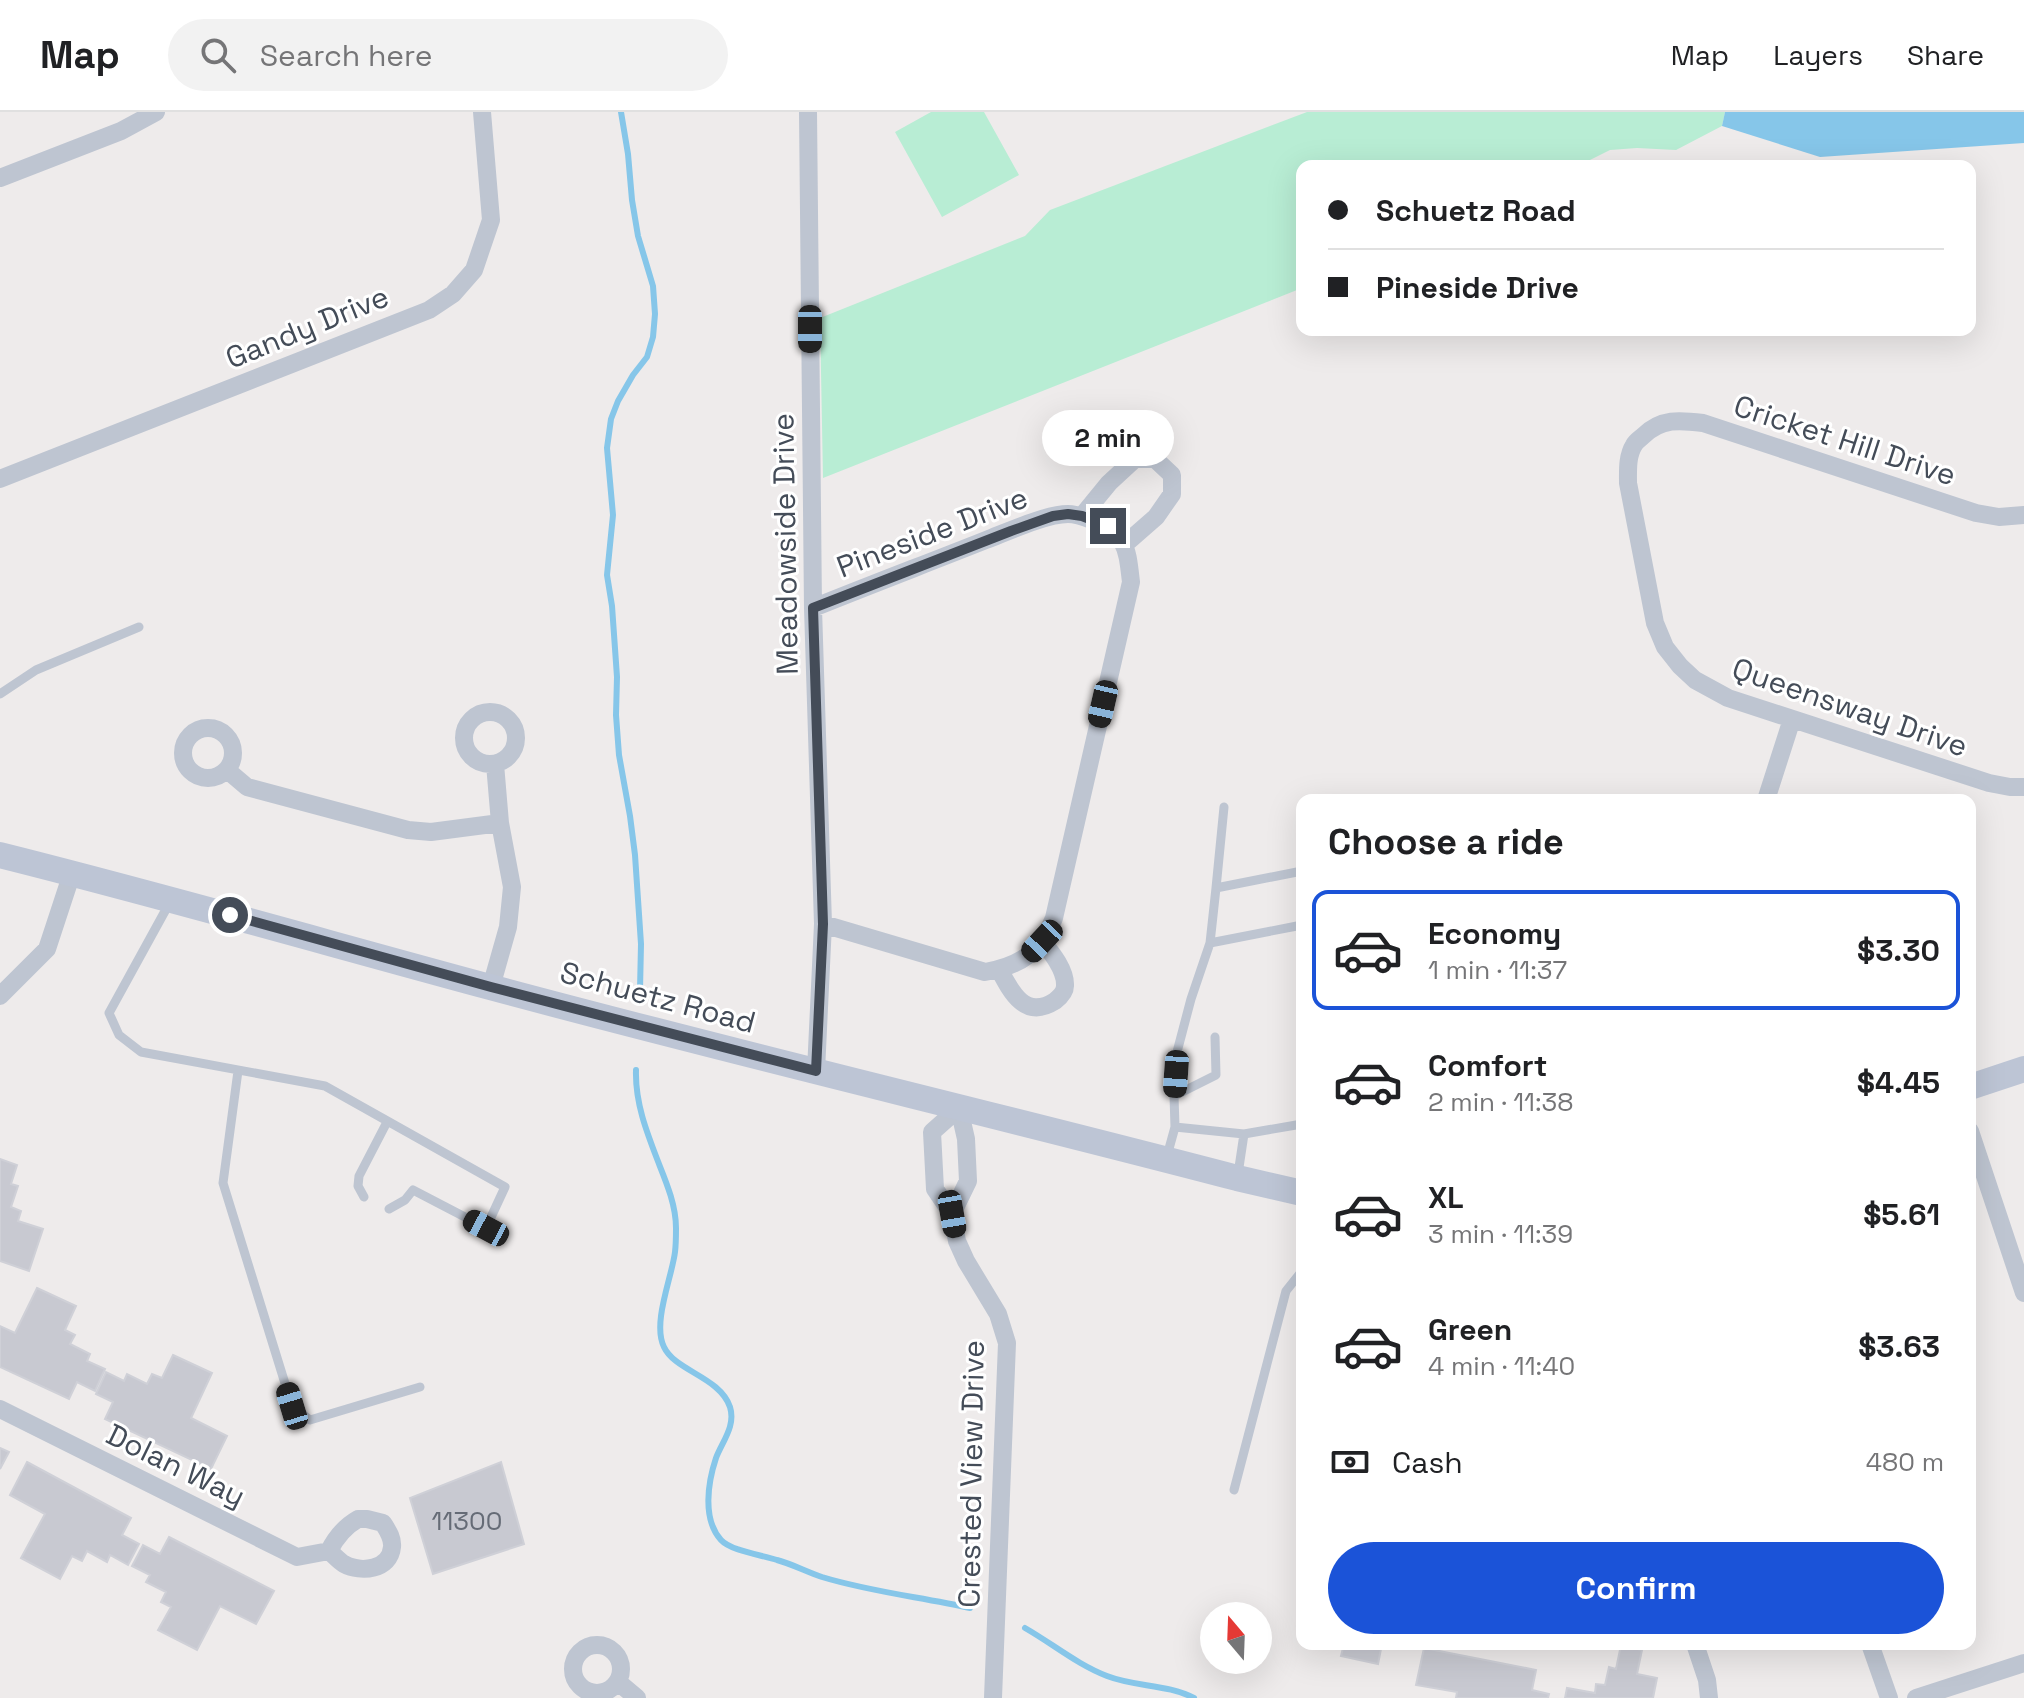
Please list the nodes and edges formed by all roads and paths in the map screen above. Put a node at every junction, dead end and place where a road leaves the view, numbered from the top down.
1 (156, 112) edge
2 (482, 112) edge
3 (808, 112) edge
4 (0, 178) edge
5 (1650, 429) joint
6 (0, 479) edge
7 (2024, 515) edge
8 (1082, 516) junction
9 (1120, 539) junction
10 (813, 608) junction
11 (139, 627) dead end
12 (0, 694) edge
13 (1792, 719) junction
14 (495, 764) dead end
15 (227, 770) dead end
16 (2024, 787) edge
17 (1768, 794) edge
18 (1224, 807) dead end
19 (500, 823) junction
20 (0, 855) edge
21 (1296, 872) edge
22 (72, 873) junction
23 (1216, 888) junction
24 (171, 899) junction
25 (823, 924) junction
26 (1296, 926) edge
27 (1042, 941) junction
28 (1210, 943) junction
29 (999, 969) junction
30 (491, 987) junction
31 (0, 996) edge
32 (1215, 1037) dead end
33 (2024, 1069) edge
34 (238, 1071) junction
35 (816, 1071) junction
36 (1976, 1085) edge
37 (1174, 1096) junction
38 (959, 1108) junction
39 (387, 1122) junction
40 (1296, 1125) edge
41 (1175, 1127) junction
42 (1244, 1134) junction
43 (1976, 1149) edge
44 (1167, 1160) junction
45 (1237, 1178) junction
46 (1296, 1192) edge
47 (364, 1197) dead end
48 (389, 1209) dead end
49 (952, 1214) junction
50 (1296, 1278) edge
51 (2024, 1293) edge
52 (420, 1387) dead end
53 (0, 1409) edge
54 (1234, 1490) dead end
55 (329, 1551) dead end
56 (1697, 1650) edge
57 (1872, 1650) edge
58 (2024, 1663) edge
59 (618, 1682) dead end
60 (637, 1698) edge
61 (993, 1698) edge
62 (1709, 1698) edge
63 (1889, 1698) edge
64 (1916, 1698) edge

1 - 4 street
2 - 6 street, Gandy Drive
3 - 10 street, Meadowside Drive
5 - 7 street, Cricket Hill Drive
5 - 13 street, Queensway Drive
8 - 9 street
8 - 9 street
8 - 10 street, Pineside Drive
9 - 27 street
10 - 25 street, Meadowside Drive
11 - 12 lane
13 - 16 street, Queensway Drive
13 - 17 street
14 - 19 street
15 - 19 street
18 - 23 lane
19 - 30 street
20 - 22 main road, Schuetz Road
21 - 23 lane
22 - 24 main road, Schuetz Road
22 - 31 street
23 - 28 lane
24 - 30 main road, Schuetz Road
24 - 34 lane
25 - 29 street
25 - 35 street, Meadowside Drive
26 - 28 lane
27 - 29 street
27 - 29 street
28 - 37 lane
30 - 35 main road, Schuetz Road
32 - 37 lane
33 - 36 main road
34 - 39 lane
34 - 52 lane
35 - 38 main road, Schuetz Road
37 - 41 lane
38 - 44 main road, Schuetz Road
38 - 49 street
38 - 49 street, Crested View Drive
39 - 47 lane
39 - 48 lane
40 - 42 lane
41 - 42 lane
41 - 44 lane
42 - 45 lane
43 - 51 street
44 - 45 main road, Schuetz Road
45 - 46 main road, Schuetz Road
49 - 61 street, Crested View Drive
50 - 54 lane
53 - 55 street, Dolan Way
56 - 62 street
57 - 63 street
58 - 64 street
59 - 60 street

